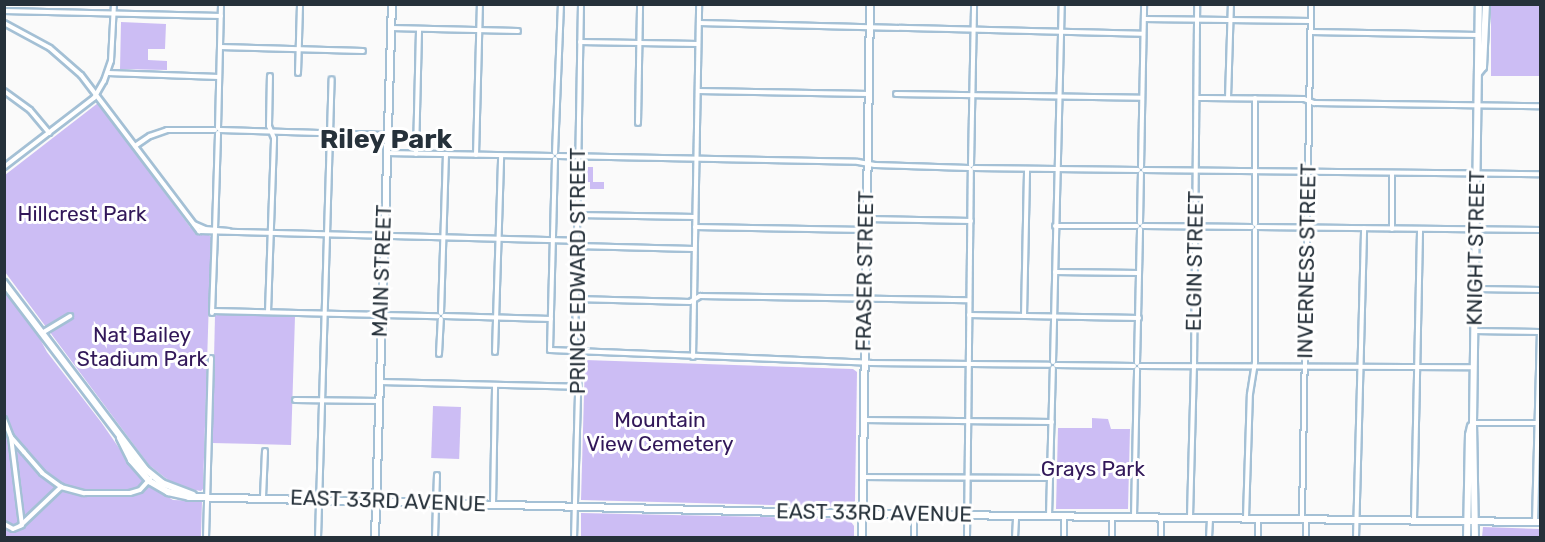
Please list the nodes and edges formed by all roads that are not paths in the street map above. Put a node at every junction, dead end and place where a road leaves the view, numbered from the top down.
1 (114, 4) edge
2 (221, 4) edge
3 (300, 4) edge
4 (392, 4) edge
5 (480, 4) edge
6 (561, 4) edge
7 (581, 4) edge
8 (640, 4) edge
9 (699, 4) edge
10 (870, 4) edge
11 (974, 4) edge
12 (1062, 4) edge
13 (1144, 4) edge
14 (1197, 4) edge
15 (1231, 4) edge
16 (1311, 4) edge
17 (1479, 4) edge
18 (1486, 4) edge
19 (4, 11) edge
20 (114, 14) junction
21 (221, 16) junction
22 (1144, 19) junction
23 (1197, 19) junction
24 (1230, 20) junction
25 (1311, 21) junction
26 (4, 23) edge
27 (699, 23) junction
28 (391, 28) junction
29 (870, 28) junction
30 (419, 29) junction
31 (479, 30) junction
32 (974, 31) junction
33 (518, 32) dead end
34 (1061, 32) junction
35 (1311, 32) junction
36 (1143, 34) junction
37 (1478, 35) junction
38 (580, 42) junction
39 (639, 43) junction
40 (698, 44) junction
41 (220, 47) junction
42 (298, 50) junction
43 (363, 51) dead end
44 (1479, 72) junction
45 (108, 73) junction
46 (298, 73) dead end
47 (270, 76) dead end
48 (219, 77) junction
49 (332, 79) dead end
50 (4, 91) edge
51 (698, 91) junction
52 (96, 94) junction
53 (869, 94) junction
54 (896, 94) dead end
55 (973, 96) junction
56 (1059, 97) junction
57 (1142, 98) junction
58 (1197, 98) junction
59 (1228, 98) junction
60 (1255, 99) junction
61 (1309, 101) junction
62 (1479, 105) junction
63 (1540, 106) edge
64 (638, 123) dead end
65 (218, 130) junction
66 (272, 132) junction
67 (49, 133) junction
68 (330, 134) junction
69 (386, 135) junction
70 (135, 146) junction
71 (386, 153) junction
72 (416, 154) junction
73 (446, 154) junction
74 (476, 155) junction
75 (501, 156) junction
76 (555, 156) junction
77 (577, 157) junction
78 (697, 159) junction
79 (867, 164) junction
80 (4, 167) edge
81 (971, 168) junction
82 (1027, 169) junction
83 (1056, 169) junction
84 (1141, 170) junction
85 (1196, 171) junction
86 (1254, 171) junction
87 (1308, 171) junction
88 (1392, 173) junction
89 (1477, 174) junction
90 (1540, 174) edge
91 (577, 216) junction
92 (695, 217) junction
93 (866, 219) junction
94 (971, 221) junction
95 (1055, 226) junction
96 (1140, 226) junction
97 (695, 227) junction
98 (1194, 227) junction
99 (1255, 227) junction
100 (1307, 228) junction
101 (1364, 228) junction
102 (1392, 229) junction
103 (1420, 229) junction
104 (866, 230) junction
105 (1476, 230) junction
106 (1540, 230) edge
107 (215, 231) junction
108 (271, 233) junction
109 (327, 234) junction
110 (383, 235) junction
111 (444, 237) junction
112 (499, 238) junction
113 (553, 240) junction
114 (576, 244) junction
115 (694, 249) junction
116 (1055, 272) junction
117 (1139, 273) junction
118 (4, 283) edge
119 (1475, 289) junction
120 (1540, 290) edge
121 (694, 298) junction
122 (865, 298) junction
123 (575, 299) junction
124 (969, 300) junction
125 (268, 312) junction
126 (325, 314) junction
127 (381, 315) junction
128 (969, 315) junction
129 (70, 316) dead end
130 (441, 316) junction
131 (1024, 316) junction
132 (1054, 316) junction
133 (496, 318) junction
134 (1139, 318) junction
135 (551, 319) junction
136 (1474, 331) junction
137 (1540, 332) edge
138 (42, 333) junction
139 (495, 352) dead end
140 (577, 352) junction
141 (439, 354) dead end
142 (693, 357) junction
143 (211, 358) dead end
144 (864, 363) junction
145 (968, 364) junction
146 (1053, 365) junction
147 (1361, 365) junction
148 (1137, 366) junction
149 (1305, 366) junction
150 (1417, 366) junction
151 (1194, 367) junction
152 (1474, 367) junction
153 (1254, 368) junction
154 (379, 382) junction
155 (495, 385) junction
156 (578, 387) junction
157 (322, 399) junction
158 (295, 400) dead end
159 (379, 401) junction
160 (4, 419) edge
161 (863, 420) junction
162 (967, 421) junction
163 (1052, 422) junction
164 (1473, 423) junction
165 (1539, 423) edge
166 (11, 437) junction
167 (265, 451) dead end
168 (437, 475) dead end
169 (862, 477) junction
170 (966, 477) junction
171 (1050, 478) junction
172 (151, 479) junction
173 (61, 487) junction
174 (207, 495) junction
175 (263, 497) junction
176 (320, 499) junction
177 (376, 500) junction
178 (436, 502) junction
179 (493, 504) junction
180 (575, 506) junction
181 (862, 514) junction
182 (915, 514) junction
183 (966, 515) junction
184 (1016, 516) junction
185 (1049, 516) junction
186 (1064, 516) junction
187 (1113, 516) junction
188 (1134, 516) junction
189 (1161, 516) junction
190 (1190, 517) junction
191 (1210, 517) junction
192 (1246, 518) junction
193 (1258, 518) junction
194 (1304, 518) junction
195 (1357, 519) junction
196 (1414, 519) junction
197 (1467, 520) junction
198 (1475, 520) junction
199 (1538, 522) edge
200 (4, 524) edge
201 (22, 525) junction
202 (206, 537) edge
203 (318, 537) edge
204 (375, 537) edge
205 (435, 537) edge
206 (574, 537) edge
207 (862, 537) edge
208 (914, 537) edge
209 (967, 537) edge
210 (1015, 537) edge
211 (1064, 537) edge
212 (1112, 537) edge
213 (1161, 537) edge
214 (1209, 537) edge
215 (1258, 537) edge
216 (1306, 537) edge
217 (1356, 537) edge
218 (1467, 537) edge
219 (1475, 537) edge

1 - 20 street
2 - 21 street
3 - 42 street
4 - 28 street, MAIN STREET
5 - 31 street
6 - 76 street
7 - 38 street, PRINCE EDWARD STREET
8 - 39 street
9 - 27 street
10 - 29 street, FRASER STREET
11 - 32 street
12 - 34 street
13 - 22 street
14 - 23 street, ELGIN STREET
15 - 24 street
16 - 25 street, INVERNESS STREET
17 - 37 street, KNIGHT STREET
18 - 44 street, KNIGHT STREET
19 - 20 street
20 - 21 street
20 - 45 street
21 - 41 street
22 - 23 street
22 - 36 street
23 - 24 street
23 - 58 street, ELGIN STREET
24 - 25 street
24 - 59 street
25 - 35 street, INVERNESS STREET
26 - 52 street
27 - 29 street
27 - 40 street
28 - 30 street
28 - 69 street, MAIN STREET
29 - 32 street
29 - 53 street, FRASER STREET
30 - 31 street
30 - 72 street
31 - 33 street
31 - 74 street
32 - 34 street
32 - 55 street
34 - 36 street
34 - 56 street
35 - 37 street
35 - 61 street, INVERNESS STREET
36 - 57 street
37 - 44 street, KNIGHT STREET
38 - 39 street
38 - 77 street, PRINCE EDWARD STREET
39 - 40 street
39 - 64 street
40 - 51 street
41 - 42 street
41 - 48 street
42 - 43 street
42 - 46 street
44 - 62 street, KNIGHT STREET
45 - 48 street
45 - 52 street
47 - 66 street
48 - 65 street
49 - 68 street
50 - 67 street
51 - 53 street
51 - 78 street
52 - 67 street
52 - 70 street
53 - 79 street, FRASER STREET
54 - 55 street
55 - 56 street
55 - 81 street
56 - 57 street
56 - 83 street
57 - 84 street
58 - 59 street
58 - 85 street, ELGIN STREET
59 - 60 street
60 - 61 street
60 - 86 street
61 - 62 street
61 - 87 street, INVERNESS STREET
62 - 63 street
62 - 89 street, KNIGHT STREET
65 - 66 street
65 - 70 street
65 - 107 street
66 - 68 street
66 - 108 street
67 - 80 street
68 - 69 street
68 - 109 street
69 - 71 street, MAIN STREET
70 - 107 street
71 - 72 street
71 - 110 street, MAIN STREET
72 - 73 street
73 - 74 street
73 - 111 street
74 - 75 street
75 - 76 street
75 - 112 street
76 - 77 street
76 - 113 street
77 - 78 street
77 - 91 street, PRINCE EDWARD STREET
78 - 79 street
78 - 92 street
79 - 81 street
79 - 93 street, FRASER STREET
81 - 82 street
81 - 94 street
82 - 83 street
82 - 131 street
83 - 84 street
83 - 95 street
84 - 85 street
84 - 96 street
85 - 86 street
85 - 98 street, ELGIN STREET
86 - 87 street
86 - 99 street
87 - 88 street
87 - 100 street, INVERNESS STREET
88 - 89 street
88 - 102 street
89 - 90 street
89 - 105 street, KNIGHT STREET
91 - 92 street
91 - 114 street, PRINCE EDWARD STREET
92 - 97 street
93 - 94 street
93 - 104 street, FRASER STREET
94 - 124 street
95 - 96 street
95 - 116 street
96 - 98 street
96 - 117 street
97 - 104 street
97 - 115 street
98 - 99 street
98 - 151 street, ELGIN STREET
99 - 100 street
99 - 153 street
100 - 101 street
100 - 149 street, INVERNESS STREET
101 - 102 street
101 - 147 street
102 - 103 street
103 - 105 street
103 - 150 street
104 - 122 street, FRASER STREET
105 - 106 street
105 - 119 street, KNIGHT STREET
107 - 108 street
107 - 125 street
108 - 109 street
108 - 125 street
109 - 110 street
109 - 126 street
110 - 111 street
110 - 127 street, MAIN STREET
111 - 112 street
111 - 130 street
112 - 113 street
112 - 133 street
113 - 114 street
113 - 135 street
114 - 115 street
114 - 123 street, PRINCE EDWARD STREET
115 - 121 street
116 - 117 street
116 - 132 street
117 - 134 street
118 - 138 street
119 - 120 street
119 - 136 street, KNIGHT STREET
121 - 122 street
121 - 123 street
121 - 142 street
122 - 124 street
122 - 144 street, FRASER STREET
123 - 140 street, PRINCE EDWARD STREET
124 - 128 street
125 - 126 street
126 - 127 street
126 - 157 street
127 - 130 street
127 - 154 street, MAIN STREET
128 - 131 street
128 - 145 street
129 - 138 street
130 - 133 street
130 - 141 street
131 - 132 street
132 - 134 street
132 - 146 street
133 - 135 street
133 - 139 street
134 - 148 street
135 - 140 street
136 - 137 street
136 - 152 street, KNIGHT STREET
137 - 165 street
138 - 172 street
140 - 142 street
140 - 156 street, PRINCE EDWARD STREET
142 - 144 street
143 - 174 street
144 - 145 street
144 - 161 street, FRASER STREET
145 - 146 street
145 - 162 street
146 - 148 street
146 - 163 street
147 - 149 street
147 - 150 street
147 - 195 street
148 - 151 street
148 - 188 street
149 - 153 street
149 - 194 street, INVERNESS STREET
150 - 152 street
150 - 196 street
151 - 153 street
151 - 190 street, ELGIN STREET
152 - 164 street, KNIGHT STREET
153 - 192 street
154 - 155 street
154 - 159 street, MAIN STREET
155 - 156 street
155 - 179 street
156 - 180 street, PRINCE EDWARD STREET
157 - 158 street
157 - 159 street
157 - 176 street
159 - 177 street, MAIN STREET
160 - 166 street
161 - 162 street
161 - 169 street, FRASER STREET
162 - 163 street
162 - 170 street
163 - 171 street
164 - 165 street
164 - 197 street, KNIGHT STREET
164 - 198 street, KNIGHT STREET
165 - 199 street
166 - 173 street
166 - 201 street
167 - 175 street
168 - 178 street
169 - 170 street
169 - 181 street, FRASER STREET
170 - 171 street
170 - 183 street
171 - 185 street
172 - 173 street
172 - 174 street, EAST 33RD AVENUE
173 - 201 street
174 - 175 street, EAST 33RD AVENUE
174 - 202 street
175 - 176 street, EAST 33RD AVENUE
176 - 177 street, EAST 33RD AVENUE
176 - 203 street
177 - 178 street, EAST 33RD AVENUE
177 - 204 street, MAIN STREET
178 - 179 street, EAST 33RD AVENUE
178 - 205 street
179 - 180 street, EAST 33RD AVENUE
180 - 181 street, EAST 33RD AVENUE
180 - 206 street, PRINCE EDWARD STREET
181 - 182 street, EAST 33RD AVENUE
181 - 207 street, FRASER STREET
182 - 183 street, EAST 33RD AVENUE
182 - 208 street
183 - 184 street, EAST 33RD AVENUE
183 - 209 street
184 - 185 street, EAST 33RD AVENUE
184 - 210 street
185 - 186 street, EAST 33RD AVENUE
186 - 187 street, EAST 33RD AVENUE
186 - 211 street
187 - 188 street, EAST 33RD AVENUE
187 - 212 street
188 - 189 street, EAST 33RD AVENUE
189 - 190 street, EAST 33RD AVENUE
189 - 213 street
190 - 191 street, EAST 33RD AVENUE
191 - 192 street, EAST 33RD AVENUE
191 - 214 street
192 - 193 street, EAST 33RD AVENUE
193 - 194 street, EAST 33RD AVENUE
193 - 215 street
194 - 195 street, EAST 33RD AVENUE
194 - 216 street, INVERNESS STREET
195 - 196 street, EAST 33RD AVENUE
195 - 217 street
196 - 197 street, EAST 33RD AVENUE
197 - 198 street, EAST 33RD AVENUE
197 - 218 street, KNIGHT STREET
198 - 199 street, EAST 33RD AVENUE
198 - 219 street, KNIGHT STREET
200 - 201 street

